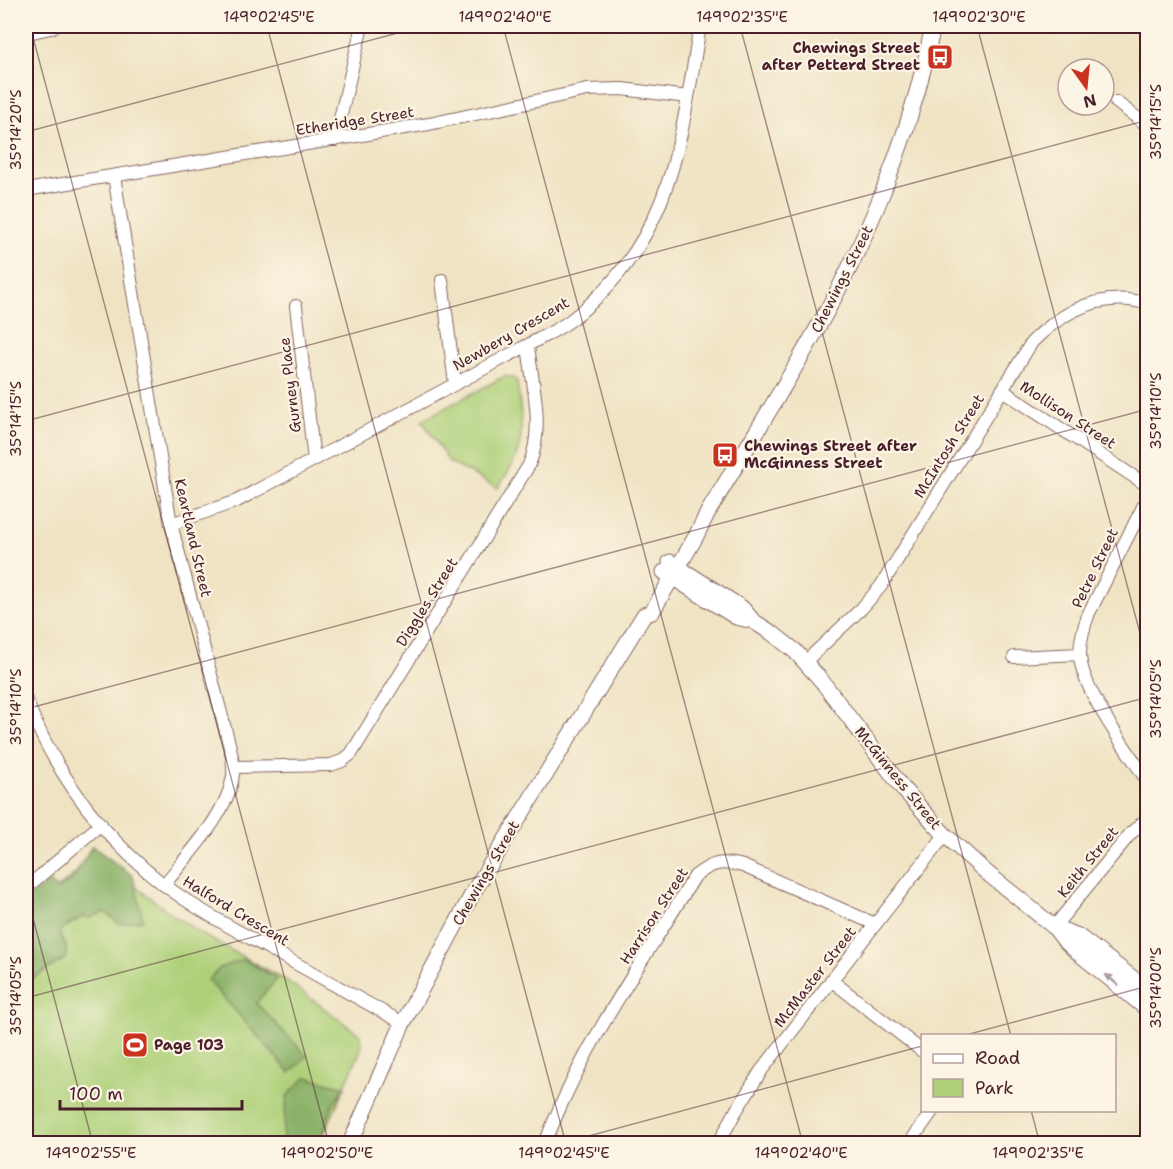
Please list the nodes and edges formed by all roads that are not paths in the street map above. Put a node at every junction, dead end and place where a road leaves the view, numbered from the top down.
1 (52, 26) edge
2 (362, 26) edge
3 (700, 26) edge
4 (933, 26) edge
5 (26, 32) edge
6 (688, 98) junction
7 (1116, 102) dead end
8 (1148, 126) edge
9 (335, 140) junction
10 (114, 176) junction
11 (26, 190) edge
12 (442, 280) dead end
13 (1148, 304) edge
14 (296, 306) dead end
15 (528, 345) junction
16 (455, 384) junction
17 (1002, 390) junction
18 (314, 460) junction
19 (1148, 486) edge
20 (1148, 497) edge
21 (171, 524) junction
22 (671, 569) junction
23 (1080, 654) junction
24 (1014, 657) dead end
25 (806, 662) junction
26 (26, 700) edge
27 (233, 767) junction
28 (1148, 782) edge
29 (1148, 818) edge
30 (101, 824) junction
31 (945, 835) junction
32 (164, 885) junction
33 (26, 888) edge
34 (875, 924) junction
35 (1054, 927) junction
36 (831, 980) junction
37 (1148, 990) edge
38 (1148, 1010) edge
39 (403, 1023) junction
40 (921, 1051) edge
41 (932, 1112) edge
42 (350, 1143) edge
43 (545, 1143) edge
44 (718, 1143) edge
45 (909, 1143) edge

1 - 5 street
2 - 9 street
3 - 6 street, Newbery Crescent
4 - 22 street, Chewings Street
6 - 9 street, Etheridge Street
6 - 15 street, Newbery Crescent
7 - 8 street
9 - 10 street, Etheridge Street
10 - 11 street, Etheridge Street
10 - 21 street, Keartland Street
12 - 16 street
13 - 17 street, McIntosh Street
14 - 18 street, Gurney Place
15 - 16 street, Newbery Crescent
15 - 27 street, Diggles Street
16 - 18 street, Newbery Crescent
17 - 19 street, Mollison Street
17 - 25 street, McIntosh Street
18 - 21 street, Newbery Crescent
20 - 23 street, Petre Street
21 - 27 street, Keartland Street
22 - 25 street, McGinness Street
22 - 39 street, Chewings Street
23 - 24 street
23 - 28 street, Petre Street
25 - 31 street, McGinness Street
26 - 30 street, Halford Crescent
27 - 32 street, Keartland Street
29 - 35 street, Keith Street
30 - 32 street, Halford Crescent
30 - 33 street
31 - 34 street, McMaster Street
31 - 35 street, McGinness Street
32 - 39 street, Halford Crescent
34 - 36 street, McMaster Street
34 - 43 street, Harrison Street
35 - 37 street, McGinness Street
38 -> 35 street, McGinness Street
36 - 40 street
36 - 44 street, McMaster Street
39 - 42 street, Chewings Street
41 - 45 street

